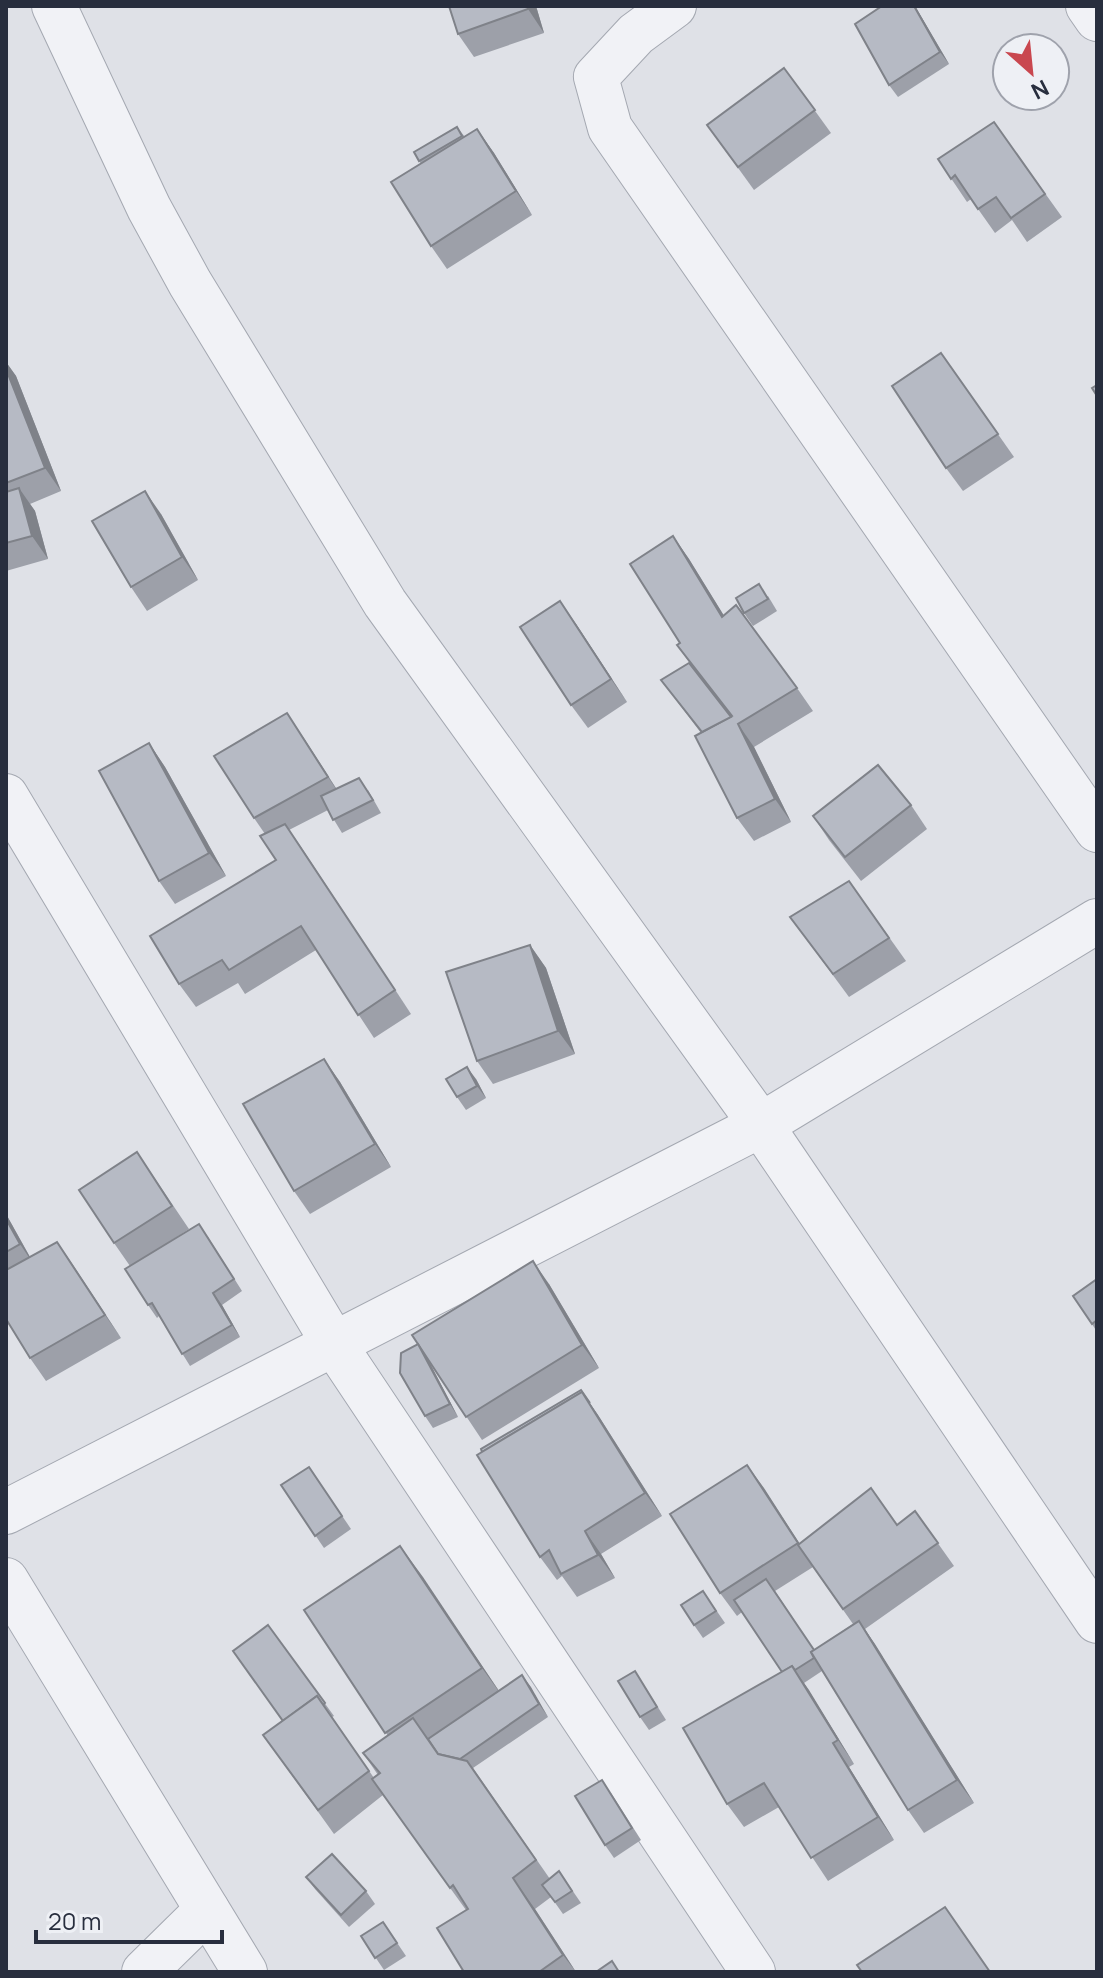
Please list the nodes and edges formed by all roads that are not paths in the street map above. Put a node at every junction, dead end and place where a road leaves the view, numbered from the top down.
1 (54, 6) edge
2 (674, 6) edge
3 (1088, 6) edge
4 (1097, 19) edge
5 (6, 796) edge
6 (1097, 830) edge
7 (1097, 921) edge
8 (761, 1125) junction
9 (334, 1344) junction
10 (6, 1512) edge
11 (6, 1580) edge
12 (1097, 1621) edge
13 (207, 1910) junction
14 (144, 1972) edge
15 (245, 1972) edge
16 (753, 1972) edge

1 - 8 street
2 - 6 street
3 - 4 street
5 - 9 street
7 - 8 street
8 - 9 street
8 - 12 street
9 - 10 street
9 - 16 street
11 - 13 street
13 - 14 street
13 - 15 street

